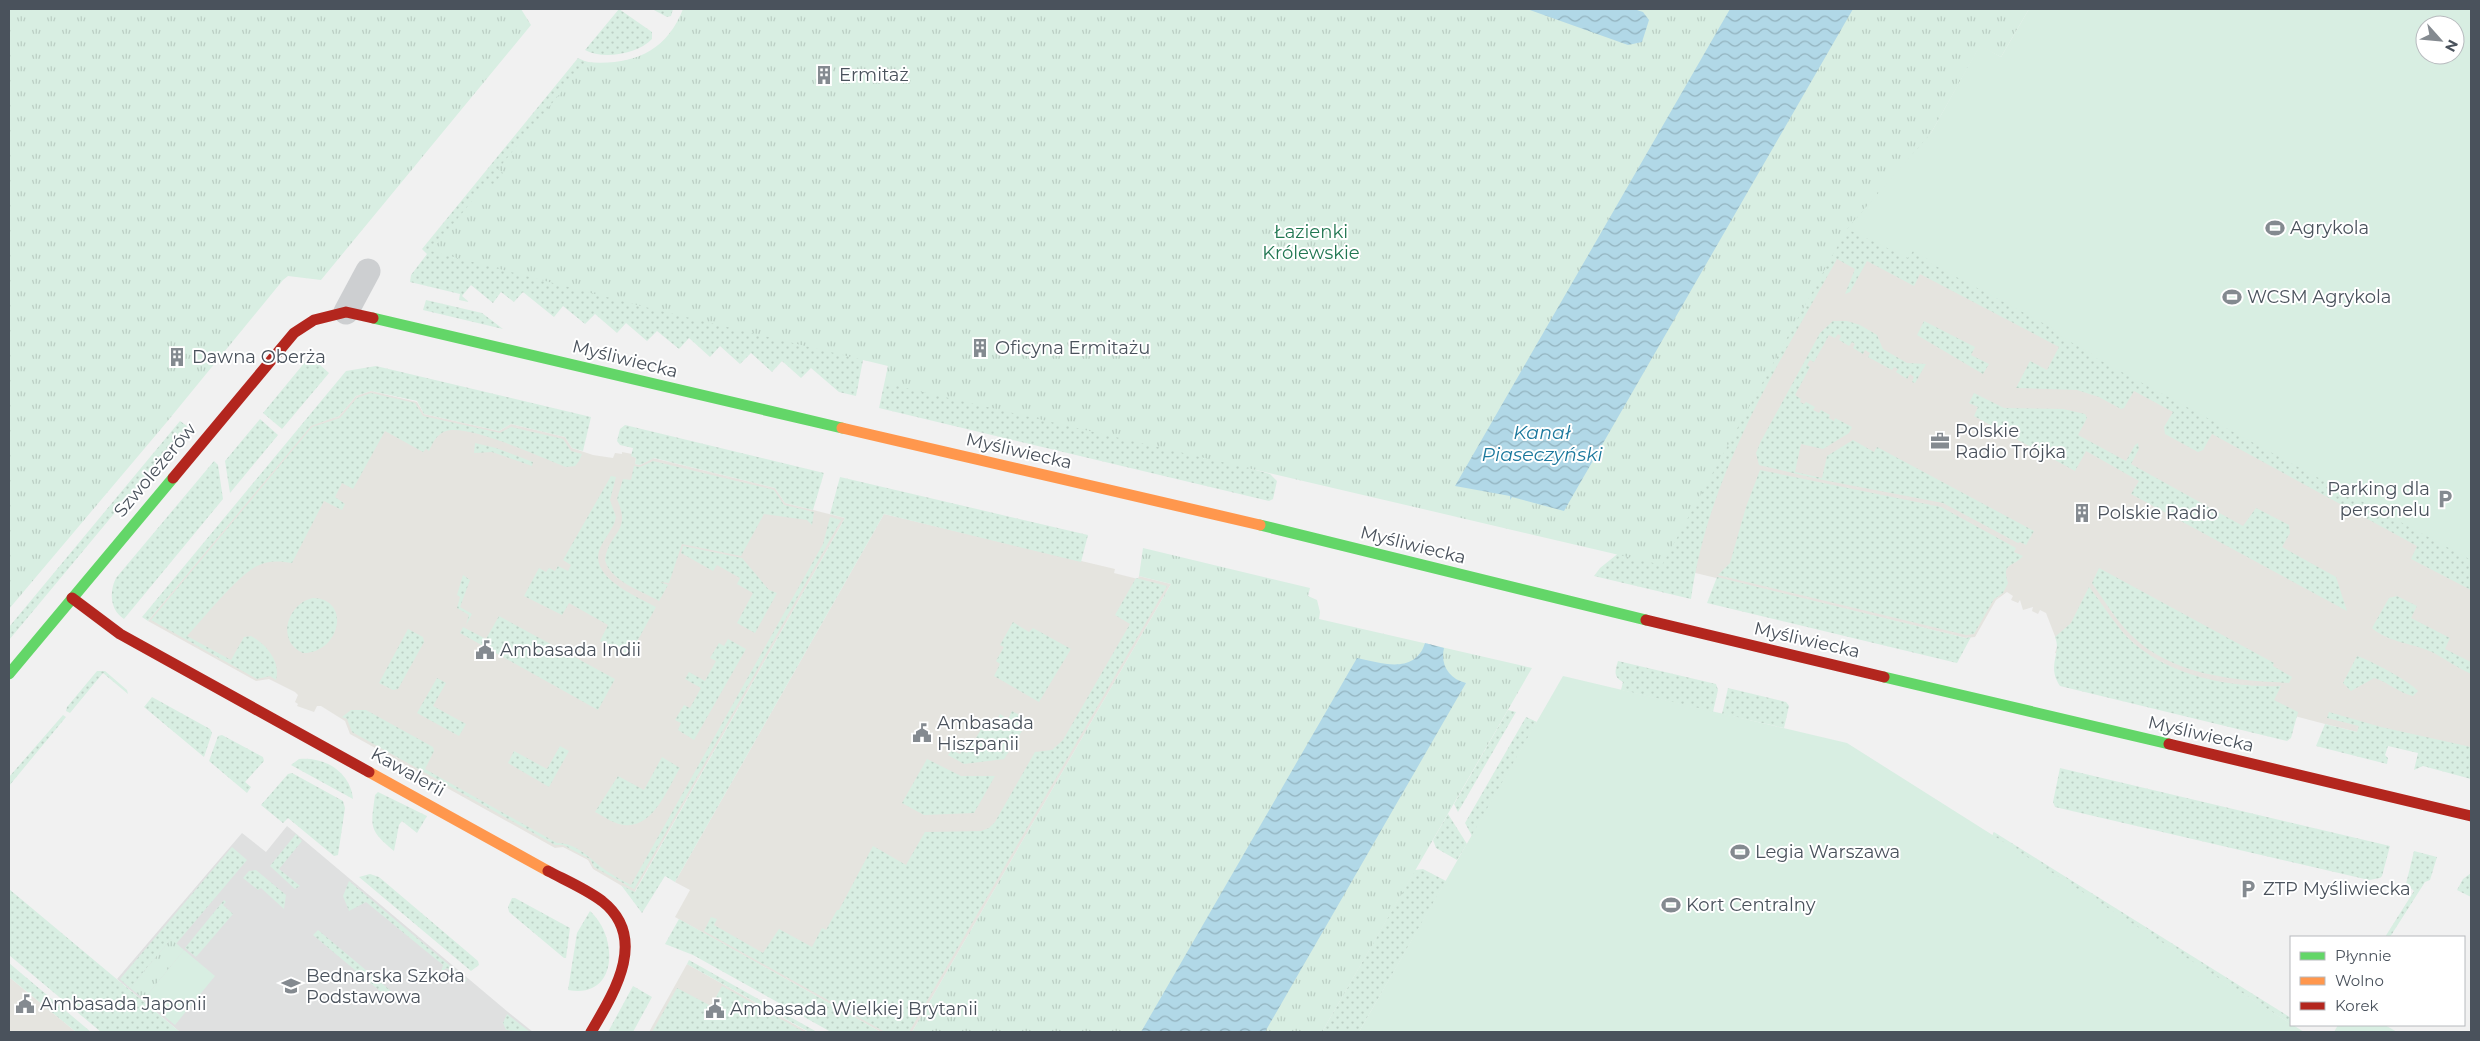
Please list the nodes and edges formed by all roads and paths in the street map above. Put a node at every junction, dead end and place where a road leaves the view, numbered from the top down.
1 (368, 271) dead end
2 (346, 312) junction
3 (72, 598) junction
4 (9, 674) edge
5 (2471, 816) edge
6 (591, 1032) edge

1 - 2 street
2 - 3 street, Szwoleżerów
2 - 5 street, Myśliwiecka
3 - 4 street, Szwoleżerów
3 - 6 street, Kawalerii

